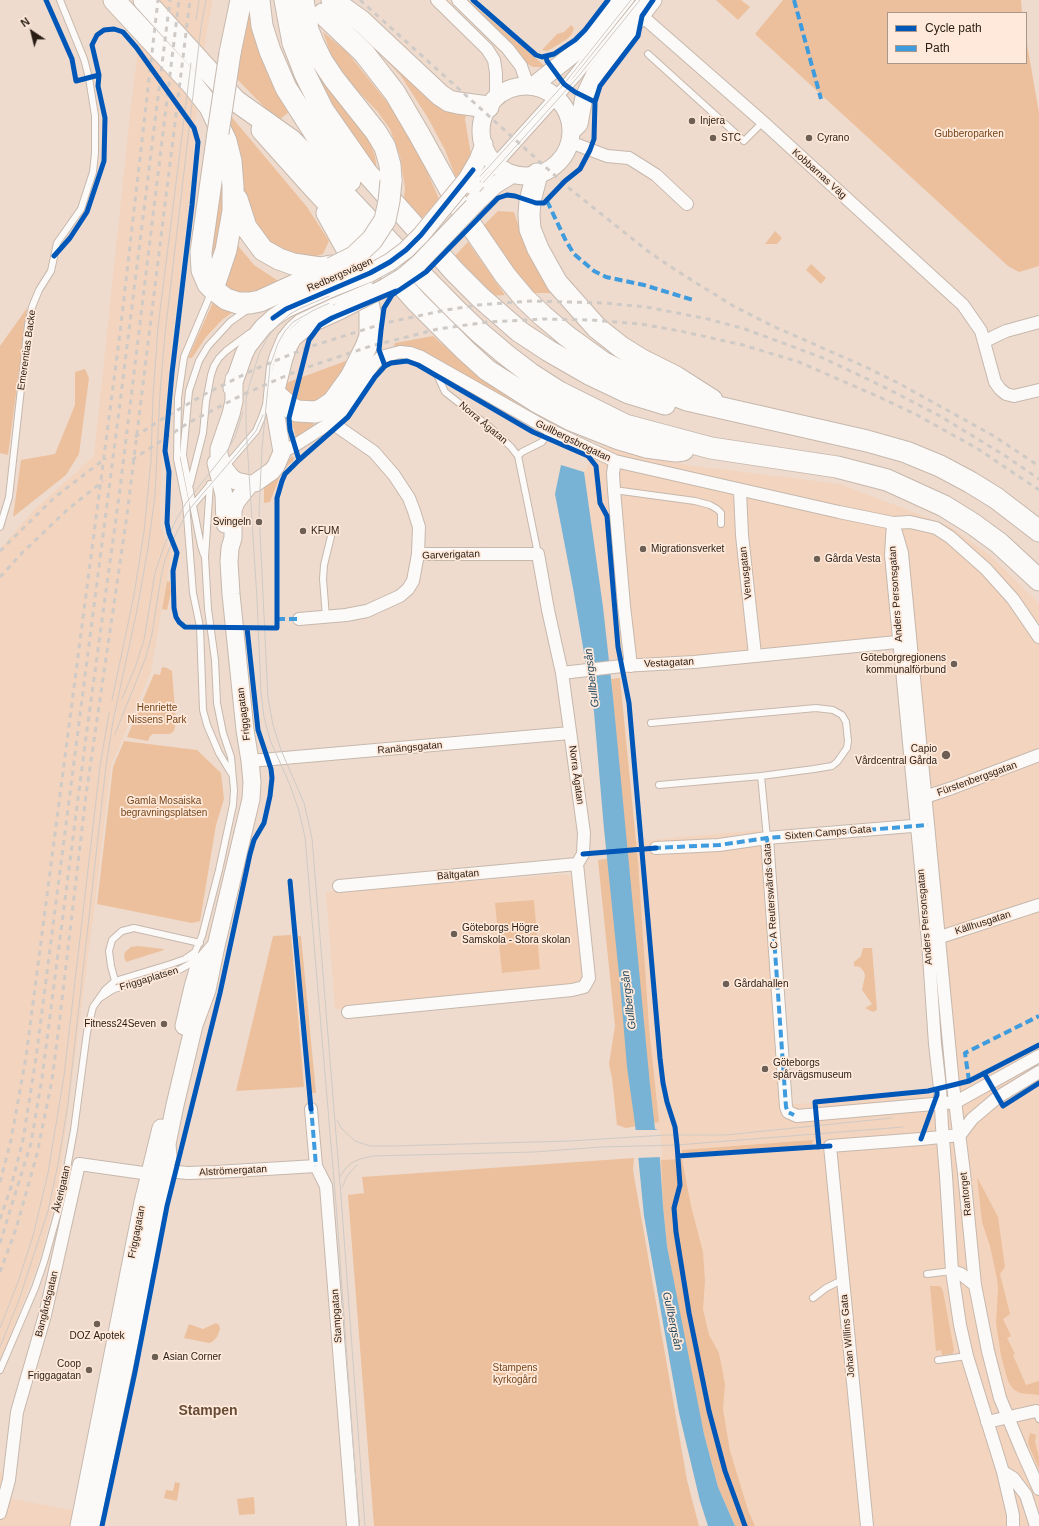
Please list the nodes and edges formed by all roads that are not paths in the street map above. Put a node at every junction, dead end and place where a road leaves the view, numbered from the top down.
1 (60, 0) edge
2 (114, 0) edge
3 (130, 0) edge
4 (144, 0) edge
5 (241, 0) edge
6 (259, 0) edge
7 (285, 0) edge
8 (437, 0) edge
9 (458, 0) edge
10 (619, 0) edge
11 (631, 0) edge
12 (653, 0) edge
13 (314, 5) edge
14 (606, 7) edge
15 (641, 8) edge
16 (189, 51) junction
17 (648, 54) dead end
18 (531, 86) junction
19 (556, 97) junction
20 (236, 101) junction
21 (492, 102) junction
22 (763, 122) junction
23 (571, 137) junction
24 (484, 144) junction
25 (502, 167) junction
26 (537, 174) junction
27 (479, 182) junction
28 (233, 186) junction
29 (314, 188) junction
30 (687, 204) dead end
31 (454, 206) dead end
32 (446, 225) dead end
33 (425, 247) dead end
34 (414, 258) dead end
35 (332, 267) junction
36 (386, 278) dead end
37 (372, 281) junction
38 (428, 281) junction
39 (213, 289) junction
40 (260, 301) junction
41 (334, 304) junction
42 (273, 318) junction
43 (1039, 322) edge
44 (985, 341) junction
45 (431, 363) junction
46 (1039, 390) edge
47 (275, 394) junction
48 (726, 410) junction
49 (333, 421) junction
50 (550, 430) junction
51 (712, 448) junction
52 (282, 452) junction
53 (518, 456) junction
54 (615, 461) junction
55 (218, 475) junction
56 (250, 484) junction
57 (190, 485) junction
58 (614, 490) junction
59 (740, 491) junction
60 (186, 504) junction
61 (193, 505) junction
62 (893, 522) junction
63 (721, 524) dead end
64 (0, 527) edge
65 (1039, 530) edge
66 (332, 532) dead end
67 (230, 548) junction
68 (418, 554) junction
69 (538, 554) junction
70 (205, 557) junction
71 (1039, 580) edge
72 (326, 617) junction
73 (299, 618) dead end
74 (1039, 637) edge
75 (905, 641) junction
76 (755, 660) junction
77 (631, 666) junction
78 (562, 673) junction
79 (651, 723) dead end
80 (570, 733) junction
81 (1039, 756) edge
82 (250, 761) junction
83 (233, 776) junction
84 (761, 776) junction
85 (659, 785) dead end
86 (920, 799) junction
87 (922, 825) junction
88 (767, 838) junction
89 (656, 848) dead end
90 (577, 864) junction
91 (339, 886) dead end
92 (1039, 905) edge
93 (933, 940) junction
94 (206, 942) junction
95 (115, 981) junction
96 (97, 1000) junction
97 (348, 1012) dead end
98 (1039, 1056) edge
99 (1039, 1072) edge
100 (956, 1102) junction
101 (941, 1104) junction
102 (311, 1110) dead end
103 (960, 1134) junction
104 (942, 1137) junction
105 (316, 1166) junction
106 (155, 1172) junction
107 (952, 1271) junction
108 (928, 1274) dead end
109 (842, 1280) junction
110 (975, 1285) junction
111 (813, 1298) dead end
112 (967, 1356) junction
113 (938, 1360) dead end
114 (0, 1370) edge
115 (1038, 1414) edge
116 (1008, 1417) junction
117 (987, 1422) junction
118 (1003, 1472) junction
119 (1039, 1489) edge
120 (0, 1513) edge
121 (78, 1526) edge
122 (91, 1526) edge
123 (353, 1526) edge
124 (867, 1526) edge
125 (1013, 1526) edge
126 (1036, 1526) edge

1 - 64 lane, Emerentias Backe
2 - 28 highway
3 - 16 highway
4 - 16 highway
5 - 39 highway, bridge
6 - 38 highway
7 - 48 highway
8 - 21 street
9 - 18 street
10 - 14 main road
11 - 19 lane
12 - 15 main road
13 - 21 highway
13 - 35 highway, bridge
13 - 48 highway
14 - 18 main road
15 - 19 lane
15 - 22 street, Kobbarnas Väg
15 - 23 main road
16 - 20 highway
17 - 22 lane
18 - 19 main road
18 - 21 main road
19 - 23 main road
19 - 25 lane
20 - 29 highway
20 - 38 highway
21 - 24 main road, Redbergsvägen
22 - 44 street, Kobbarnas Väg
23 - 26 main road
23 - 30 street
24 - 25 main road, Redbergsvägen
24 - 27 main road, Redbergsvägen
25 - 26 main road
25 - 27 lane
25 - 27 main road, Redbergsvägen
26 - 48 highway
27 - 31 lane, bridge
27 - 37 main road, Redbergsvägen, bridge
27 - 37 lane, bridge
27 - 41 main road, Redbergsvägen, bridge
28 - 35 highway
28 - 39 highway
29 - 47 highway
29 - 51 highway
32 - 33 lane
34 - 36 lane
35 - 40 highway
37 - 41 main road, Redbergsvägen, bridge
37 - 41 lane, bridge
38 - 51 highway
39 - 40 highway
39 - 60 lane
40 - 57 lane
41 - 42 main road, Redbergsvägen
41 - 47 main road, Redbergsvägen
41 - 55 lane
42 - 55 main road, Redbergsvägen
42 - 57 lane
43 - 44 street
44 - 46 street, Kobbarnas Väg
45 - 49 street, Gullbergsbrogatan
45 - 50 street, Gullbergsbrogatan
45 - 53 lane, Norra Ågatan
47 - 52 main road, Redbergsvägen
48 - 65 highway
49 - 52 street, Gullbergsbrogatan
49 - 68 street
50 - 53 lane
50 - 54 street, Gullbergsbrogatan
51 - 71 highway
52 - 56 main road
53 - 69 lane, Norra Ågatan
54 - 58 street, Vestagatan
54 - 59 street, Gullbergsbrogatan
55 - 56 main road
55 - 61 lane
55 - 67 main road, Redbergsvägen
55 - 70 lane
56 - 67 main road, Friggagatan
57 - 60 lane
57 - 61 lane
58 - 63 lane
58 - 77 street, Vestagatan
59 - 62 street, Gullbergsbrogatan
59 - 76 street, Venusgatan
60 - 83 lane
61 - 70 lane
62 - 74 street, Gullbergsbrogatan
62 - 75 street, Anders Personsgatan
66 - 72 lane
67 - 82 main road, Friggagatan
68 - 69 street, Garverigatan
68 - 72 street, Garverigatan
69 - 78 street, Norra Ågatan
70 - 83 lane, Friggagatan
72 - 73 street, Garverigatan
75 - 76 street, Vestagatan
75 - 86 street, Anders Personsgatan
76 - 77 street, Vestagatan
77 - 78 street
78 - 80 street, Norra Ågatan
79 - 84 lane
80 - 82 street, Ranängsgatan
80 - 90 street, Norra Ågatan
81 - 86 street, Fürstenbergsgatan
82 - 94 main road, Friggagatan
83 - 94 lane, Friggagatan
84 - 85 lane
84 - 88 lane, C A Reuterswärds Gata
86 - 87 street, Anders Personsgatan
87 - 88 street, Sixten Camps Gata
87 - 93 street, Anders Personsgatan
88 - 89 street, Sixten Camps Gata
88 - 101 street, C A Reuterswärds Gata
90 - 91 street, Bältgatan
90 - 97 street, Norra Ågatan
92 - 93 street, Källhusgatan
93 - 100 street, Anders Personsgatan
93 - 101 street, Anders Personsgatan
94 - 95 lane, Friggaplatsen
94 - 95 lane, Friggaplatsen
94 - 96 lane, Friggaplatsen
94 - 106 main road, Friggagatan
95 - 96 lane, Friggaplatsen
96 - 114 lane, Åkerigatan
98 - 100 street
99 - 103 street
100 - 101 street
100 - 103 street, Rantorget
101 - 104 street, Rantorget
102 - 105 street, Stampgatan
103 - 104 street
103 - 110 street, Rantorget
104 - 107 street, Rantorget
104 - 109 street, Johan Willins Gata
105 - 106 street, Alströmergatan
105 - 123 street, Stampgatan
106 - 120 street, Bangårdsgatan
106 - 121 main road, Friggagatan
106 - 122 main road, Friggagatan
107 - 108 lane
107 - 110 street
107 - 112 street, Rantorget
109 - 111 lane
109 - 124 street, Johan Willins Gata
110 - 116 street, Rantorget
112 - 113 lane
112 - 117 street, Rantorget
115 - 116 street
116 - 117 street
116 - 119 street, Rantorget
117 - 118 street, Rantorget
118 - 125 street, Rantorget
118 - 126 street

